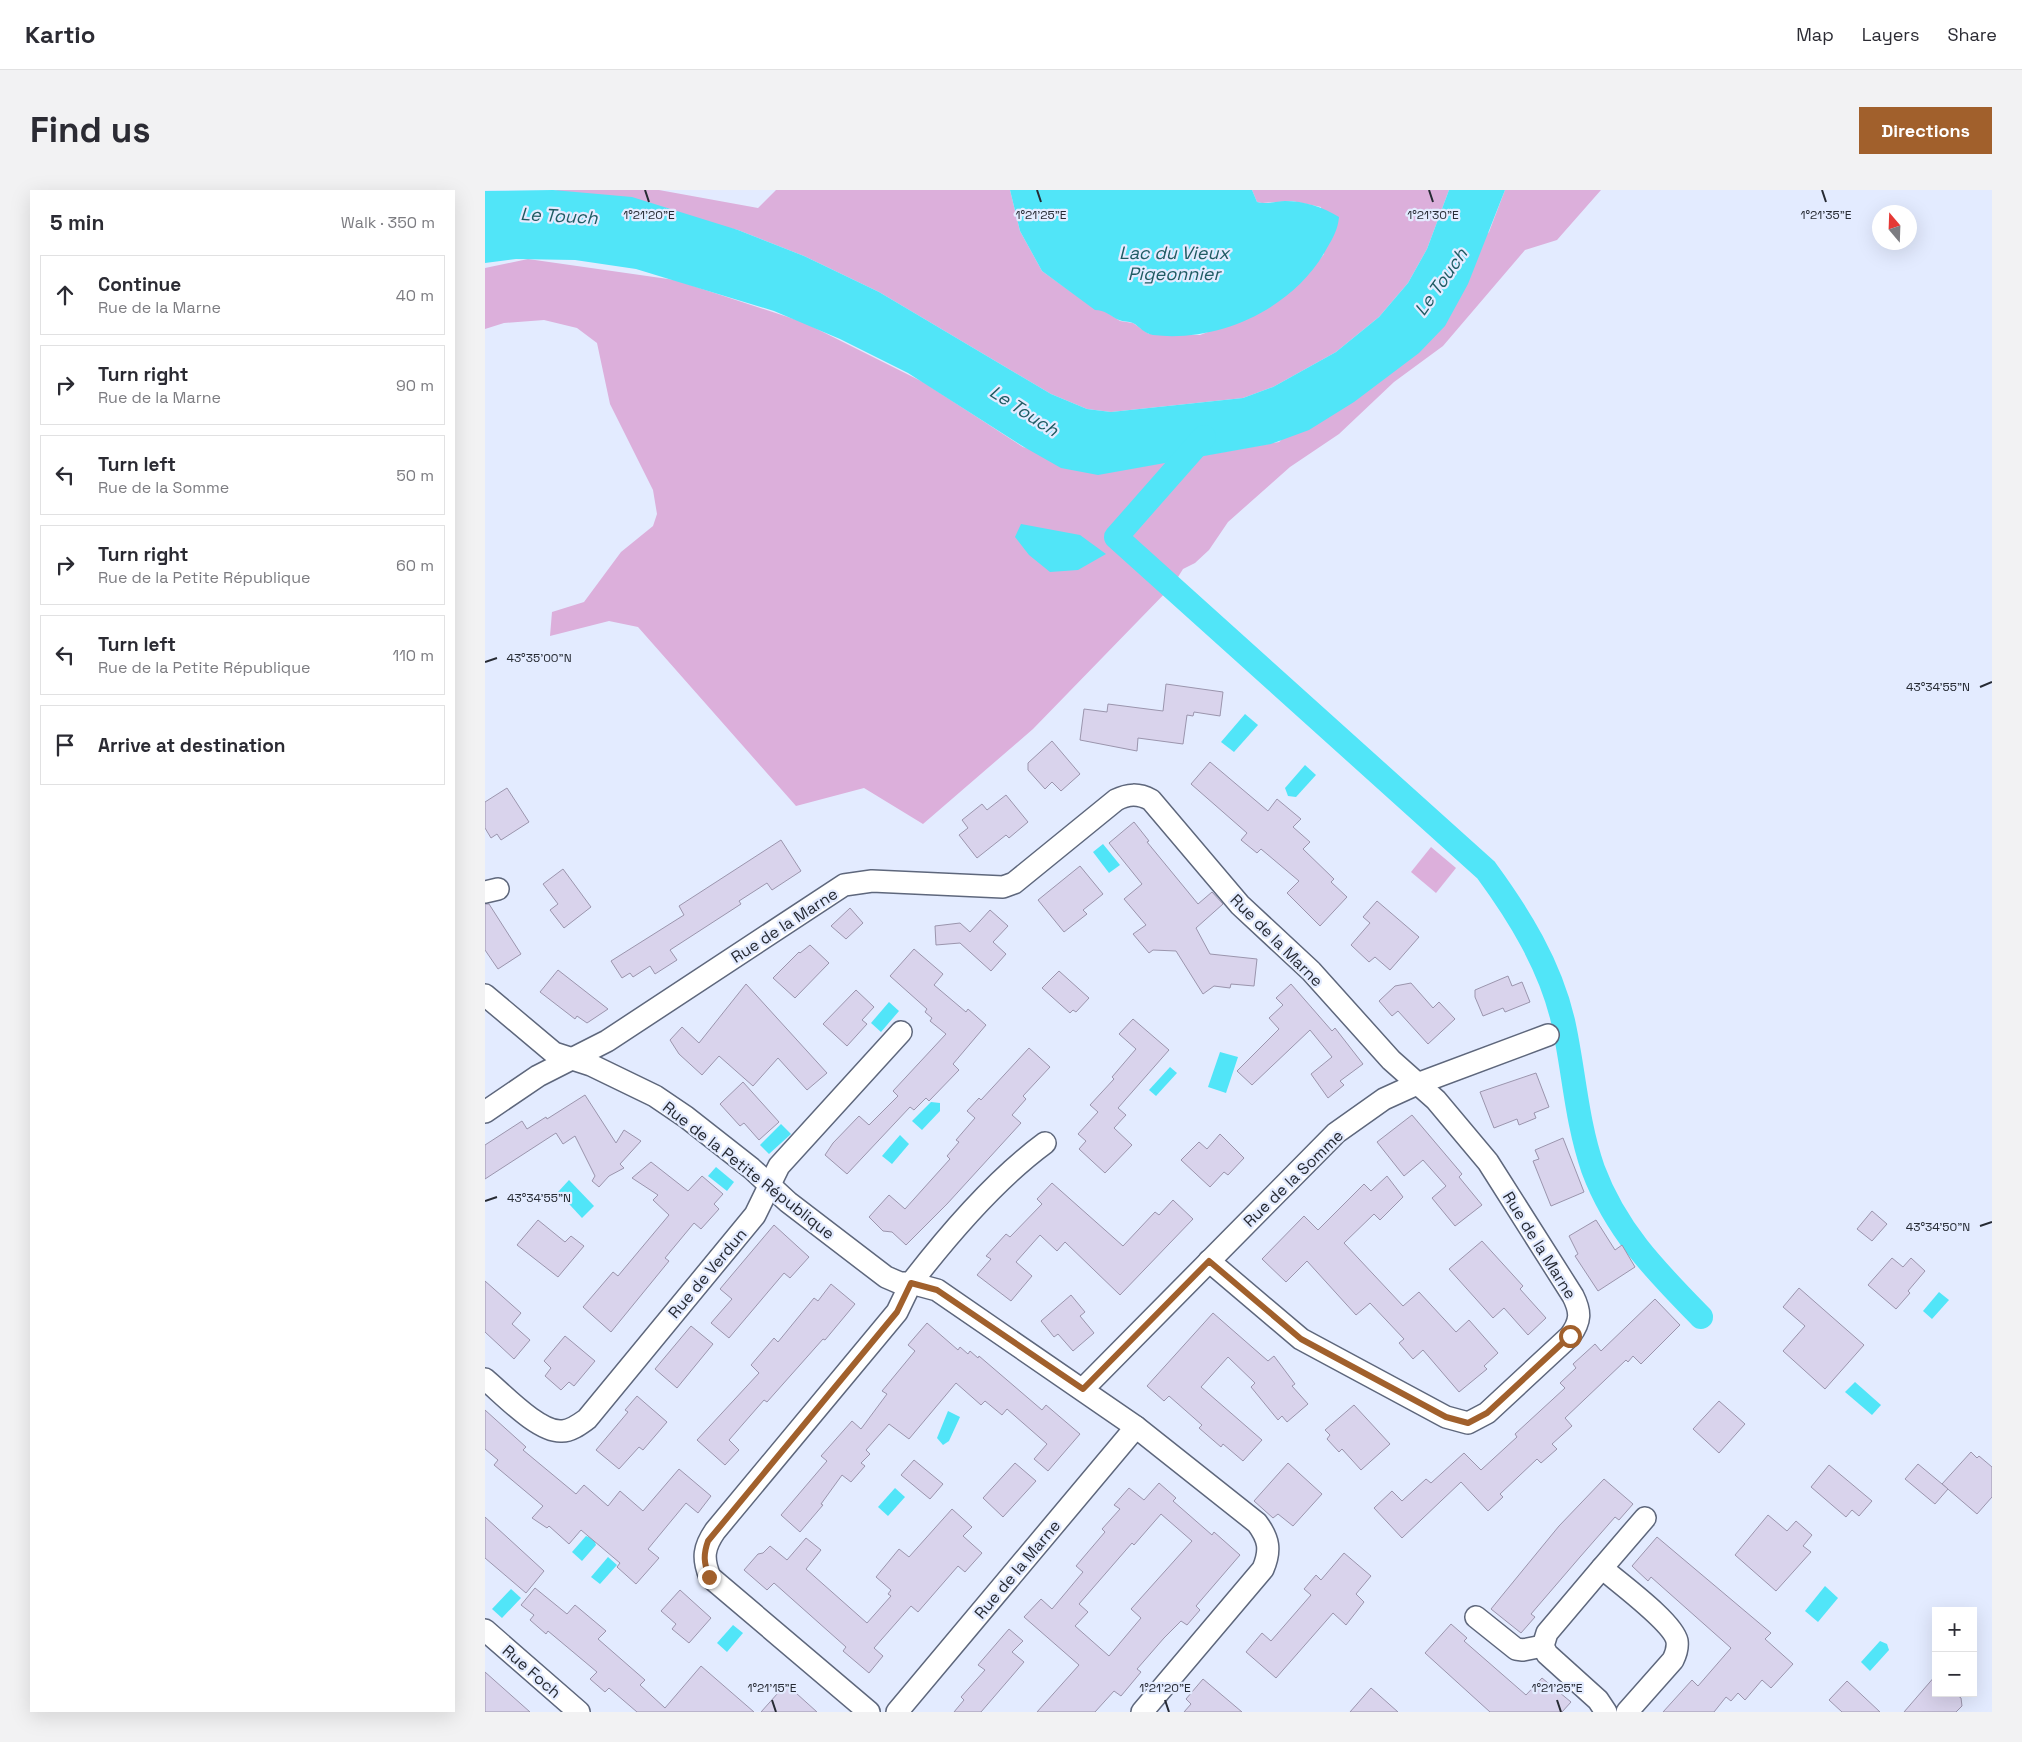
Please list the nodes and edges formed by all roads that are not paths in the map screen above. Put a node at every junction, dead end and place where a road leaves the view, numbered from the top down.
1 (485, 994) edge
2 (901, 1032) dead end
3 (1548, 1034) dead end
4 (572, 1059) junction
5 (1417, 1084) junction
6 (485, 1112) edge
7 (1045, 1143) dead end
8 (769, 1185) junction
9 (1209, 1261) junction
10 (911, 1283) junction
11 (485, 1379) edge
12 (1083, 1389) junction
13 (1136, 1427) junction
14 (1645, 1518) dead end
15 (1602, 1568) junction
16 (1476, 1617) dead end
17 (485, 1630) edge
18 (1543, 1646) junction
19 (579, 1712) edge
20 (869, 1712) edge
21 (897, 1712) edge
22 (1142, 1712) edge
23 (1606, 1712) edge
24 (1627, 1712) edge

1 - 4 street, Rue de la Petite République
2 - 8 street, Rue de Verdun
3 - 5 street, Rue de la Somme
4 - 5 street, Rue de la Marne
4 - 6 street, Rue de la Marne
4 - 8 street, Rue de la Petite République
5 - 9 street, Rue de la Somme
5 - 9 street, Rue de la Marne
7 - 10 street
8 - 10 street, Rue de la Petite République
8 - 11 street, Rue de Verdun
9 - 12 street, Rue de la Somme
10 - 12 street, Rue de la Petite République
10 - 20 street
12 - 13 street, Rue de la Petite République
13 - 21 street, Rue de la Marne
13 - 22 street, Rue de la Petite République
14 - 15 street
15 - 18 street
15 - 24 street
16 - 18 street
17 - 19 street, Rue Foch
18 - 23 street

